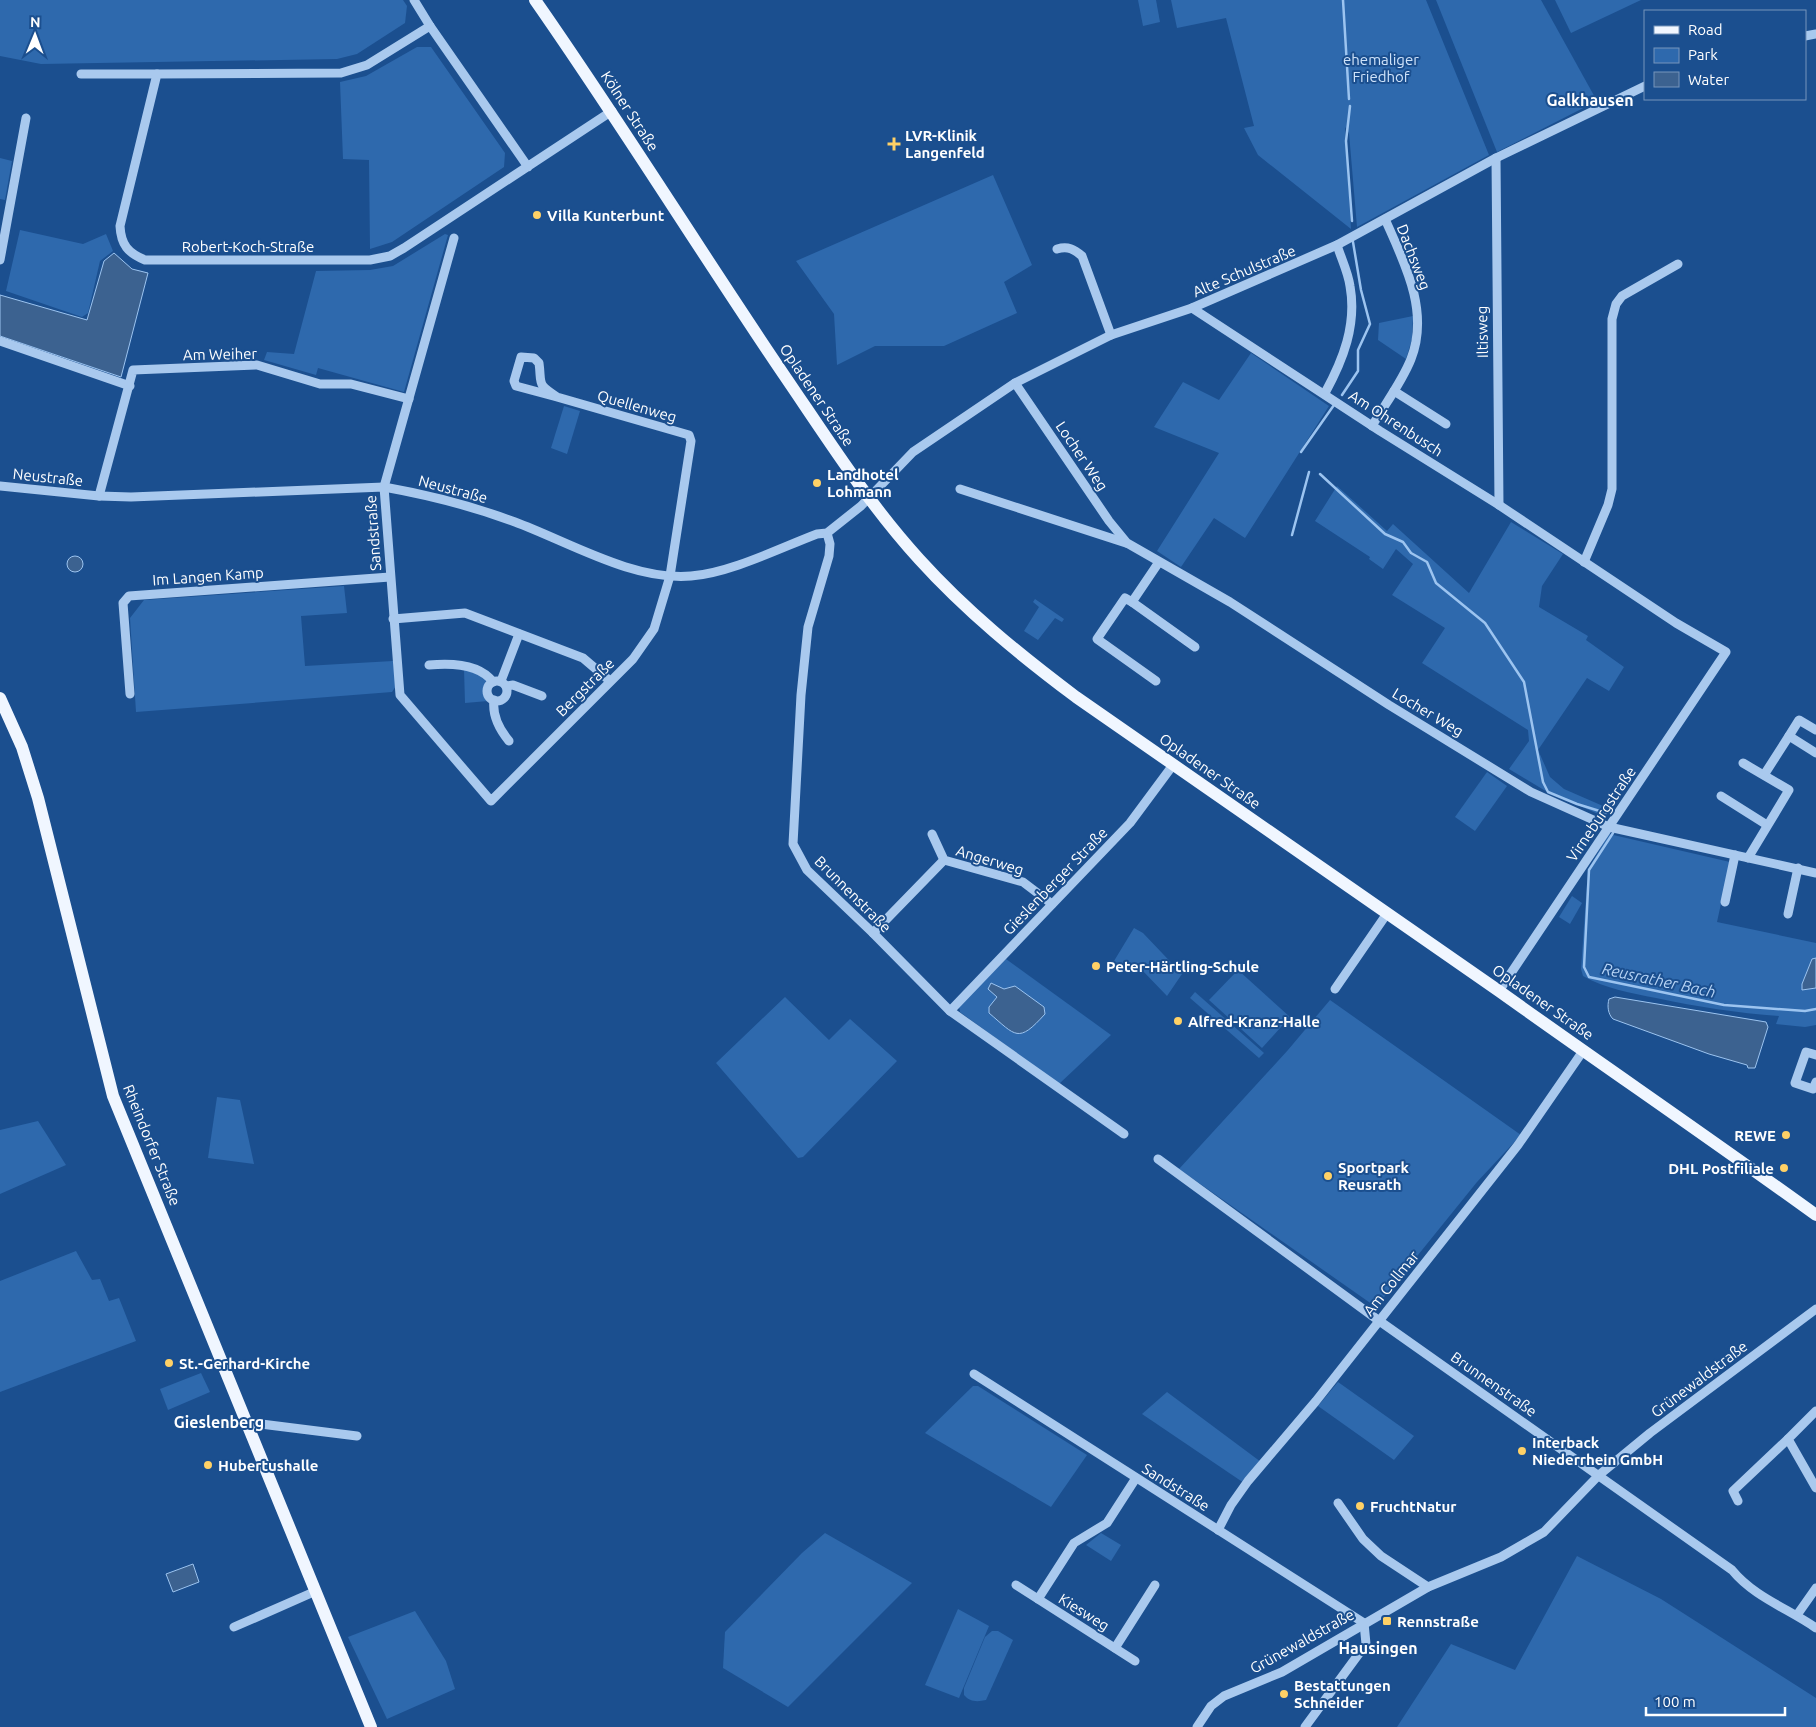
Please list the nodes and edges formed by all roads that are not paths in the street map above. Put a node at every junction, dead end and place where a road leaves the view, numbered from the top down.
1 (414, 0) edge
2 (535, 0) edge
3 (430, 26) junction
4 (81, 74) dead end
5 (156, 74) junction
6 (1644, 86) edge
7 (612, 111) junction
8 (26, 118) dead end
9 (1496, 158) junction
10 (528, 167) junction
11 (1384, 219) junction
12 (454, 238) dead end
13 (695, 242) joint
14 (1337, 245) junction
15 (1057, 249) dead end
16 (0, 260) edge
17 (1678, 264) dead end
18 (1192, 308) junction
19 (1111, 335) junction
20 (0, 341) edge
21 (1015, 383) junction
22 (130, 386) junction
23 (1394, 391) junction
24 (1325, 393) junction
25 (557, 398) junction
26 (409, 399) junction
27 (1446, 424) dead end
28 (1372, 426) junction
29 (0, 486) edge
30 (384, 487) junction
31 (960, 489) dead end
32 (99, 496) junction
33 (869, 498) junction
34 (1499, 505) junction
35 (827, 533) junction
36 (1127, 543) junction
37 (1160, 562) junction
38 (1584, 562) junction
39 (670, 576) junction
40 (390, 578) junction
41 (1132, 602) junction
42 (393, 619) junction
43 (519, 634) junction
44 (1195, 647) dead end
45 (1726, 652) joint
46 (429, 665) dead end
47 (610, 681) junction
48 (1156, 681) dead end
49 (500, 683) junction
50 (130, 694) dead end
51 (542, 696) dead end
52 (0, 698) edge
53 (494, 700) junction
54 (1816, 730) edge
55 (1788, 736) junction
56 (509, 741) dead end
57 (1816, 753) edge
58 (1743, 762) dead end
59 (1173, 765) junction
60 (1764, 775) junction
61 (1721, 796) dead end
62 (491, 801) joint
63 (1767, 825) junction
64 (1609, 828) junction
65 (932, 834) dead end
66 (1735, 855) junction
67 (1748, 858) junction
68 (944, 860) junction
69 (1798, 868) junction
70 (1816, 873) edge
71 (1725, 902) dead end
72 (1052, 904) junction
73 (1788, 914) dead end
74 (1386, 915) junction
75 (873, 933) junction
76 (1335, 989) dead end
77 (1499, 991) junction
78 (950, 1011) junction
79 (1583, 1051) junction
80 (1816, 1055) edge
81 (1816, 1082) edge
82 (1124, 1134) dead end
83 (1158, 1159) dead end
84 (1816, 1215) edge
85 (1816, 1309) edge
86 (1378, 1320) junction
87 (974, 1374) dead end
88 (1816, 1411) edge
89 (245, 1422) junction
90 (357, 1436) dead end
91 (1788, 1439) junction
92 (1600, 1475) junction
93 (1136, 1478) junction
94 (1816, 1488) edge
95 (1738, 1501) dead end
96 (1338, 1503) dead end
97 (1218, 1530) junction
98 (1016, 1585) dead end
99 (1156, 1585) dead end
100 (1428, 1587) junction
101 (1816, 1588) edge
102 (316, 1591) junction
103 (1038, 1598) junction
104 (1797, 1615) junction
105 (327, 1617) junction
106 (1364, 1623) junction
107 (234, 1627) dead end
108 (1816, 1628) edge
109 (1115, 1648) junction
110 (1135, 1661) dead end
111 (372, 1727) edge
112 (380, 1727) edge
113 (1197, 1727) edge
114 (1305, 1727) edge

1 - 3 street
2 - 7 main road, Kölner Straße
3 - 5 street
3 - 10 street
4 - 5 street
5 - 10 street, Robert-Koch-Straße
6 - 9 street, Alte Schulstraße
7 - 10 street, Robert-Koch-Straße
7 - 13 main road, Kölner Straße
8 - 16 street
9 - 11 street, Alte Schulstraße
9 - 34 street, Iltisweg
11 - 14 street, Alte Schulstraße
11 - 23 street, Dachsweg
12 - 26 street, Sandstraße
13 - 33 main road, Opladener Straße
14 - 18 street, Alte Schulstraße
14 - 24 street
15 - 19 street
17 - 38 street
18 - 19 street, Alte Schulstraße
18 - 24 street, Am Ohrenbusch
19 - 21 street, Alte Schulstraße
20 - 22 street
21 - 33 street, Alte Schulstraße
21 - 36 street, Locher Weg
22 - 26 street, Am Weiher
22 - 32 street, Am Weiher
23 - 27 street
23 - 28 street, Dachsweg
24 - 28 street, Am Ohrenbusch
25 - 25 street, Quellenweg
25 - 39 street, Quellenweg
26 - 30 street, Sandstraße
28 - 34 street, Am Ohrenbusch
29 - 32 street, Neustraße
30 - 32 street, Neustraße
30 - 39 street, Neustraße
30 - 40 street, Sandstraße
31 - 36 street, Locher Weg
33 - 35 street, Neustraße
33 - 59 main road, Opladener Straße
34 - 38 street, Am Ohrenbusch
35 - 39 street, Neustraße
35 - 75 street, Brunnenstraße
36 - 37 street, Locher Weg
37 - 41 street
37 - 64 street, Locher Weg
38 - 45 street, Am Ohrenbusch
39 - 47 street, Bergstraße
40 - 42 street, Sandstraße
40 - 50 street, Im Langen Kamp
41 - 44 street
41 - 48 street
42 - 43 street
42 - 62 street, Sandstraße
43 - 47 street
43 - 49 street
45 - 64 street, Virneburgstraße
46 - 49 street
47 - 62 street, Bergstraße
49 - 51 street
49 - 53 street
49 - 53 street
52 - 89 main road, Rheindorfer Straße
53 - 56 street
54 - 55 street
55 - 57 street
55 - 60 street
58 - 60 street
59 - 72 street, Gieslenberger Straße
59 - 74 main road, Opladener Straße
60 - 63 street
61 - 63 street
63 - 67 street
64 - 66 street, Locher Weg
64 - 77 street, Virneburgstraße
65 - 68 street, Angerweg
66 - 67 street, Locher Weg
66 - 71 street
67 - 69 street, Locher Weg
68 - 72 street, Angerweg
68 - 75 street, Angerweg
69 - 70 street, Locher Weg
69 - 73 street
72 - 78 street, Gieslenberger Straße
74 - 76 street
74 - 77 main road, Opladener Straße
75 - 78 street, Brunnenstraße
77 - 79 main road, Opladener Straße
78 - 82 street, Brunnenstraße
79 - 84 main road, Opladener Straße
79 - 86 street, Am Collmar
80 - 81 street
83 - 86 street, Brunnenstraße
85 - 92 street, Grünewaldstraße
86 - 92 street, Brunnenstraße
86 - 97 street, Am Collmar
87 - 93 street, Sandstraße
88 - 91 street
89 - 90 street
89 - 102 main road, Rheindorfer Straße
91 - 94 street
91 - 95 street
92 - 100 street, Grünewaldstraße
92 - 104 street, Brunnenstraße
93 - 97 street, Sandstraße
93 - 103 street, Kiesweg
96 - 100 street
97 - 106 street, Sandstraße
98 - 103 street, Kiesweg
99 - 109 street, Kiesweg
100 - 106 street, Grünewaldstraße
101 - 104 street
102 - 105 main road, Rheindorfer Straße
102 - 107 street
103 - 109 street, Kiesweg
104 - 108 street, Brunnenstraße
105 - 111 main road, Rheindorfer Straße
105 - 112 main road, Rheindorfer Straße
106 - 113 street, Grünewaldstraße
106 - 114 street
109 - 110 street, Kiesweg

